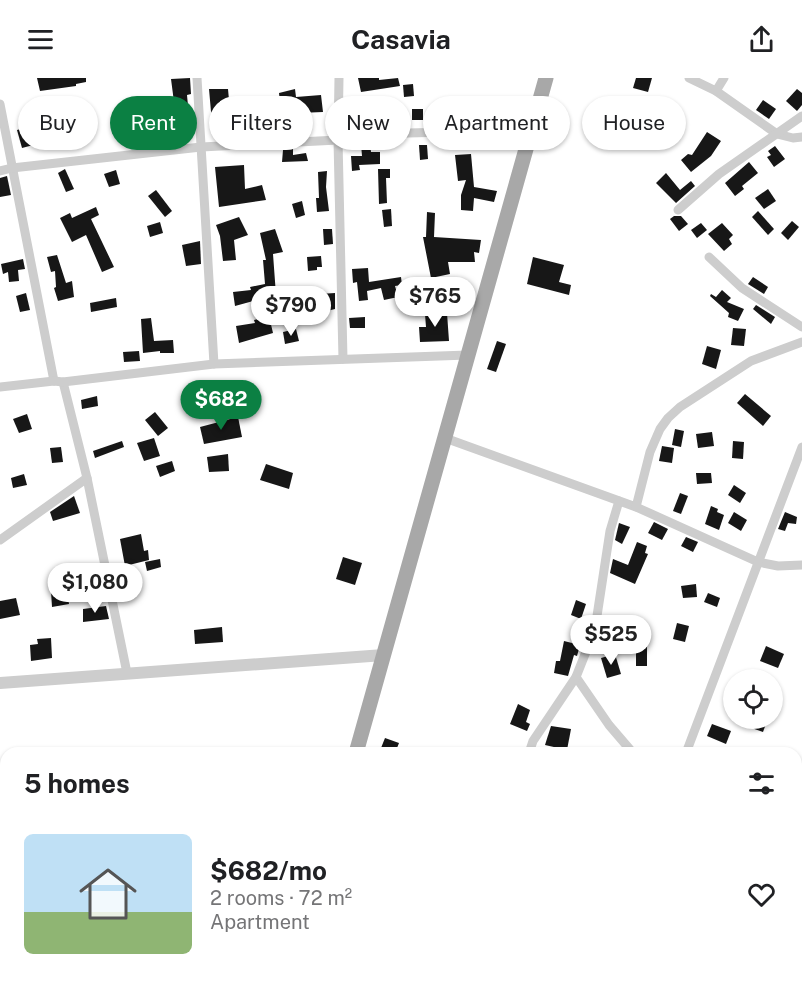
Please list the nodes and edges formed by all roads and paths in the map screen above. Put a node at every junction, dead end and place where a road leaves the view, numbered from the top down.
1 (197, 78) edge
2 (339, 78) edge
3 (546, 78) edge
4 (689, 78) edge
5 (724, 78) edge
6 (716, 91) junction
7 (339, 96) edge
8 (541, 96) edge
9 (0, 104) edge
10 (802, 116) edge
11 (777, 134) junction
12 (802, 137) edge
13 (325, 141) edge
14 (201, 147) junction
15 (338, 150) edge
16 (525, 150) edge
17 (12, 168) junction
18 (0, 171) edge
19 (678, 210) dead end
20 (709, 257) dead end
21 (802, 327) edge
22 (802, 342) edge
23 (468, 356) junction
24 (343, 359) junction
25 (214, 364) junction
26 (58, 382) junction
27 (0, 387) edge
28 (445, 438) junction
29 (802, 447) edge
30 (87, 478) junction
31 (619, 501) junction
32 (636, 507) junction
33 (0, 540) edge
34 (758, 562) junction
35 (802, 565) edge
36 (384, 655) junction
37 (127, 674) junction
38 (576, 676) junction
39 (0, 683) edge
40 (358, 747) edge
41 (532, 747) edge
42 (628, 747) edge
43 (688, 747) edge

1 - 14 street
2 - 7 street
3 - 8 main road
4 - 6 street
5 - 6 street
6 - 11 street
9 - 17 street
10 - 11 street
11 - 12 street
11 - 19 street
13 - 14 street
14 - 17 street
14 - 25 street
15 - 24 street
16 - 23 main road
17 - 18 street
17 - 26 street
20 - 21 street
22 - 32 street
23 - 24 street
23 - 28 main road
24 - 25 street
25 - 26 street
26 - 27 street
26 - 30 street
28 - 31 street
28 - 36 main road
29 - 34 street
30 - 33 street
30 - 37 street
31 - 32 street
31 - 38 street
32 - 34 street
34 - 35 street
34 - 43 street
36 - 37 street
36 - 40 main road
37 - 39 street
38 - 41 street
38 - 42 street

